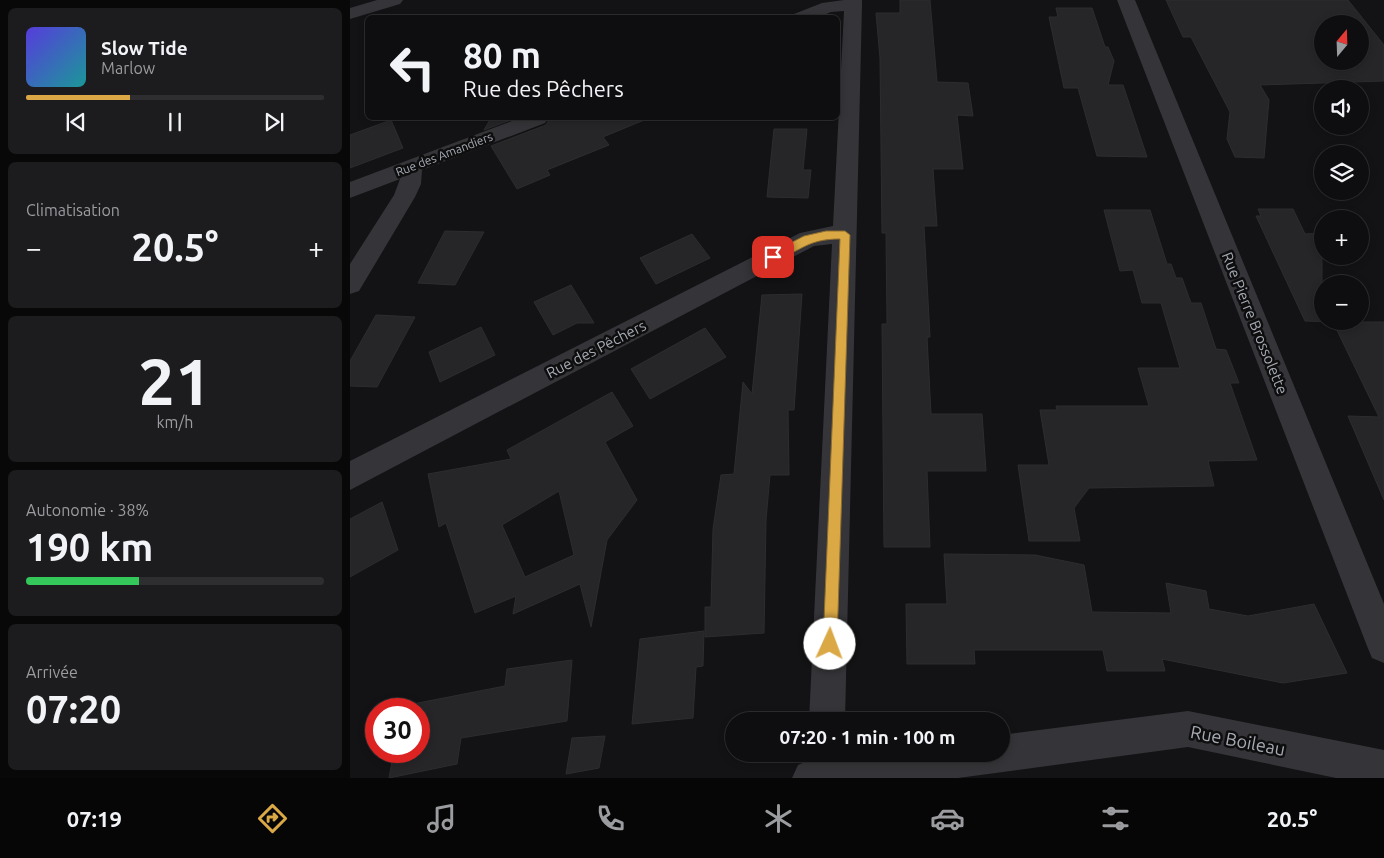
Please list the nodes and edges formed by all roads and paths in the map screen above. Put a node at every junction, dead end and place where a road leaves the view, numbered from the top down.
1 (394, 0) edge
2 (1126, 0) edge
3 (853, 2) edge
4 (350, 14) edge
5 (808, 15) edge
6 (533, 120) edge
7 (412, 166) junction
8 (350, 190) edge
9 (845, 235) junction
10 (350, 284) edge
11 (350, 476) edge
12 (1384, 646) edge
13 (827, 712) edge
14 (1010, 753) edge
15 (905, 762) edge
16 (821, 769) edge
17 (1384, 769) edge

1 - 4 street
2 - 12 street, Rue Pierre Brossolette
3 - 5 street
3 - 9 street
6 - 7 street, Rue des Amandiers
7 - 8 street, Rue des Amandiers
7 - 10 street
9 - 11 street, Rue des Pêchers
9 - 13 street
14 - 17 street, Rue Boileau
15 - 16 street, Rue Boileau

